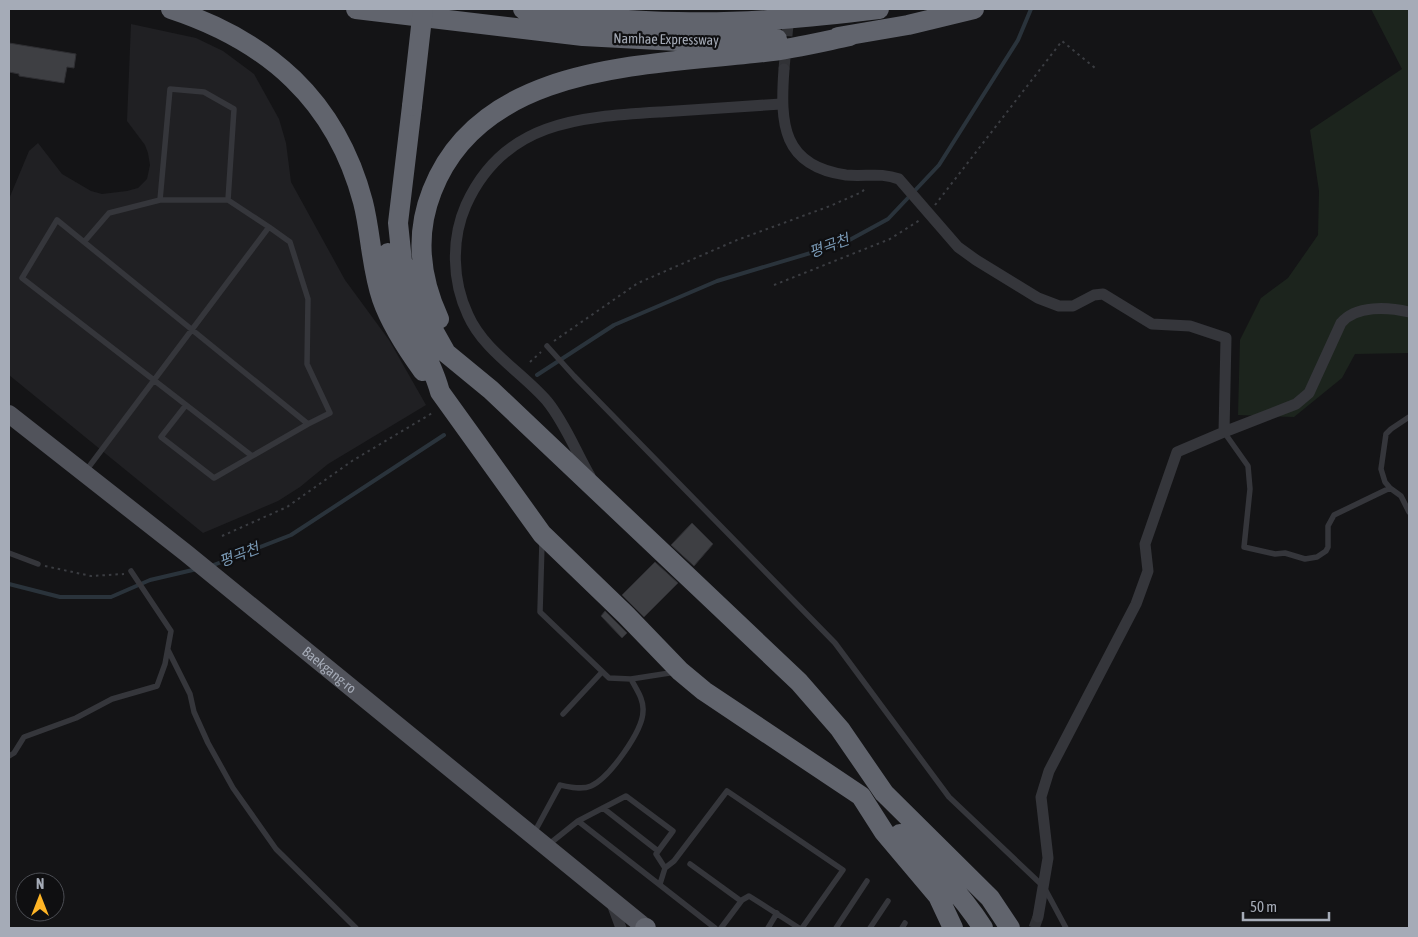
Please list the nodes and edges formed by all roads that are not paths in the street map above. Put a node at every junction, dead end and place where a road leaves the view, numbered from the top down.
1 (171, 9) edge
2 (356, 9) edge
3 (410, 9) edge
4 (423, 9) edge
5 (523, 9) edge
6 (879, 9) edge
7 (974, 9) edge
8 (850, 36) junction
9 (784, 69) tunnel mouth
10 (406, 104) junction
11 (781, 104) junction
12 (160, 200) junction
13 (228, 200) junction
14 (270, 227) junction
15 (84, 242) junction
16 (1409, 312) edge
17 (192, 330) junction
18 (547, 346) road end
19 (466, 370) junction
20 (154, 380) junction
21 (440, 392) junction
22 (186, 405) junction
23 (9, 414) edge
24 (1409, 418) edge
25 (308, 424) junction
26 (1224, 432) junction
27 (252, 456) junction
28 (84, 473) junction
29 (1390, 488) junction
30 (598, 491) junction
31 (1407, 501) edge
32 (1409, 512) edge
33 (542, 534) junction
34 (9, 553) edge
35 (38, 564) road end
36 (132, 574) road end
37 (168, 650) junction
38 (680, 671) junction
39 (602, 672) junction
40 (630, 678) junction
41 (563, 714) dead end
42 (9, 756) edge
43 (861, 796) junction
44 (603, 808) junction
45 (578, 821) junction
46 (540, 841) junction
47 (658, 851) junction
48 (690, 864) dead end
49 (664, 868) junction
50 (867, 881) dead end
51 (660, 884) junction
52 (1044, 887) junction
53 (611, 899) junction
54 (741, 901) junction
55 (888, 901) dead end
56 (778, 914) junction
57 (1038, 917) tunnel mouth
58 (356, 928) edge
59 (621, 928) edge
60 (646, 928) edge
61 (715, 928) edge
62 (721, 928) edge
63 (768, 928) edge
64 (801, 928) edge
65 (836, 928) edge
66 (870, 928) edge
67 (953, 928) edge
68 (983, 928) edge
69 (1010, 928) edge
70 (1066, 928) edge

1 - 21 highway
2 - 8 highway, Namhae Expressway
3 - 10 highway
4 - 10 highway, bridge
5 - 6 highway, Namhae Expressway
7 - 8 highway, Namhae Expressway
8 - 19 highway
9 - 11 street
10 - 19 highway
10 - 21 highway
11 - 26 street
11 - 30 street
12 - 13 lane
12 - 13 lane
12 - 15 lane
13 - 14 lane
14 - 17 lane
14 - 25 lane
15 - 17 lane
15 - 20 lane
16 - 26 street
17 - 20 lane
17 - 25 lane
18 - 52 lane
19 - 30 highway
20 - 22 lane
20 - 28 lane
21 - 33 highway
22 - 27 lane
22 - 27 lane
23 - 28 main road, Baekgang-ro
24 - 29 lane
25 - 27 lane
26 - 29 lane
26 - 52 street
28 - 46 main road, Baekgang-ro
29 - 31 lane
30 - 69 highway
31 - 32 lane
33 - 38 highway
33 - 39 lane
34 - 35 lane
36 - 37 lane
37 - 42 lane
37 - 58 lane
38 - 40 lane
38 - 43 highway
39 - 40 lane
39 - 41 lane
40 - 46 lane
43 - 67 highway
43 - 68 highway
44 - 45 lane
44 - 47 lane
44 - 47 lane
45 - 46 lane
45 - 51 lane
46 - 53 main road, Baekgang-ro
47 - 49 lane
48 - 54 lane
49 - 51 lane
49 - 64 lane
50 - 65 lane
51 - 61 lane
52 - 57 street
52 - 70 lane
53 - 59 street
53 - 60 main road, Baekgang-ro
54 - 56 lane
54 - 62 lane
55 - 66 lane
56 - 63 lane
56 - 64 lane

